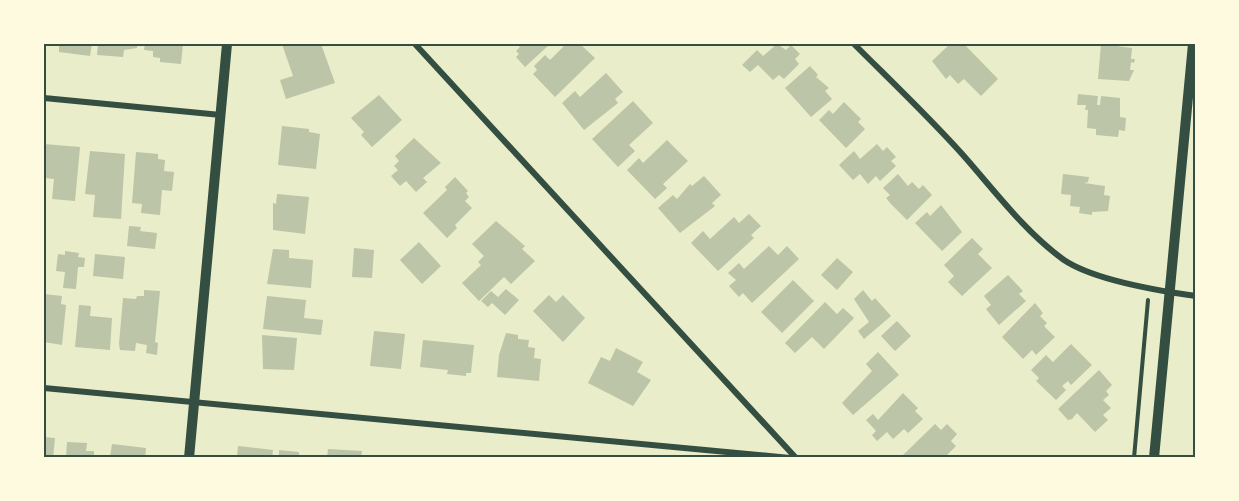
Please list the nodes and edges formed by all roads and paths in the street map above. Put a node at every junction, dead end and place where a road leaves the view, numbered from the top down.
1 (227, 44) edge
2 (415, 44) edge
3 (854, 44) edge
4 (1193, 44) edge
5 (44, 98) edge
6 (221, 115) junction
7 (1149, 289) junction
8 (1170, 292) junction
9 (1196, 296) edge
10 (44, 388) edge
11 (195, 402) junction
12 (189, 458) edge
13 (790, 458) edge
14 (796, 458) edge
15 (1134, 458) edge
16 (1154, 458) edge

1 - 6 street
2 - 14 street
3 - 7 street
4 - 8 street
5 - 6 street
6 - 11 street
7 - 8 street
7 - 15 path
8 - 9 street
8 - 16 street
10 - 11 street
11 - 12 street
11 - 13 street

